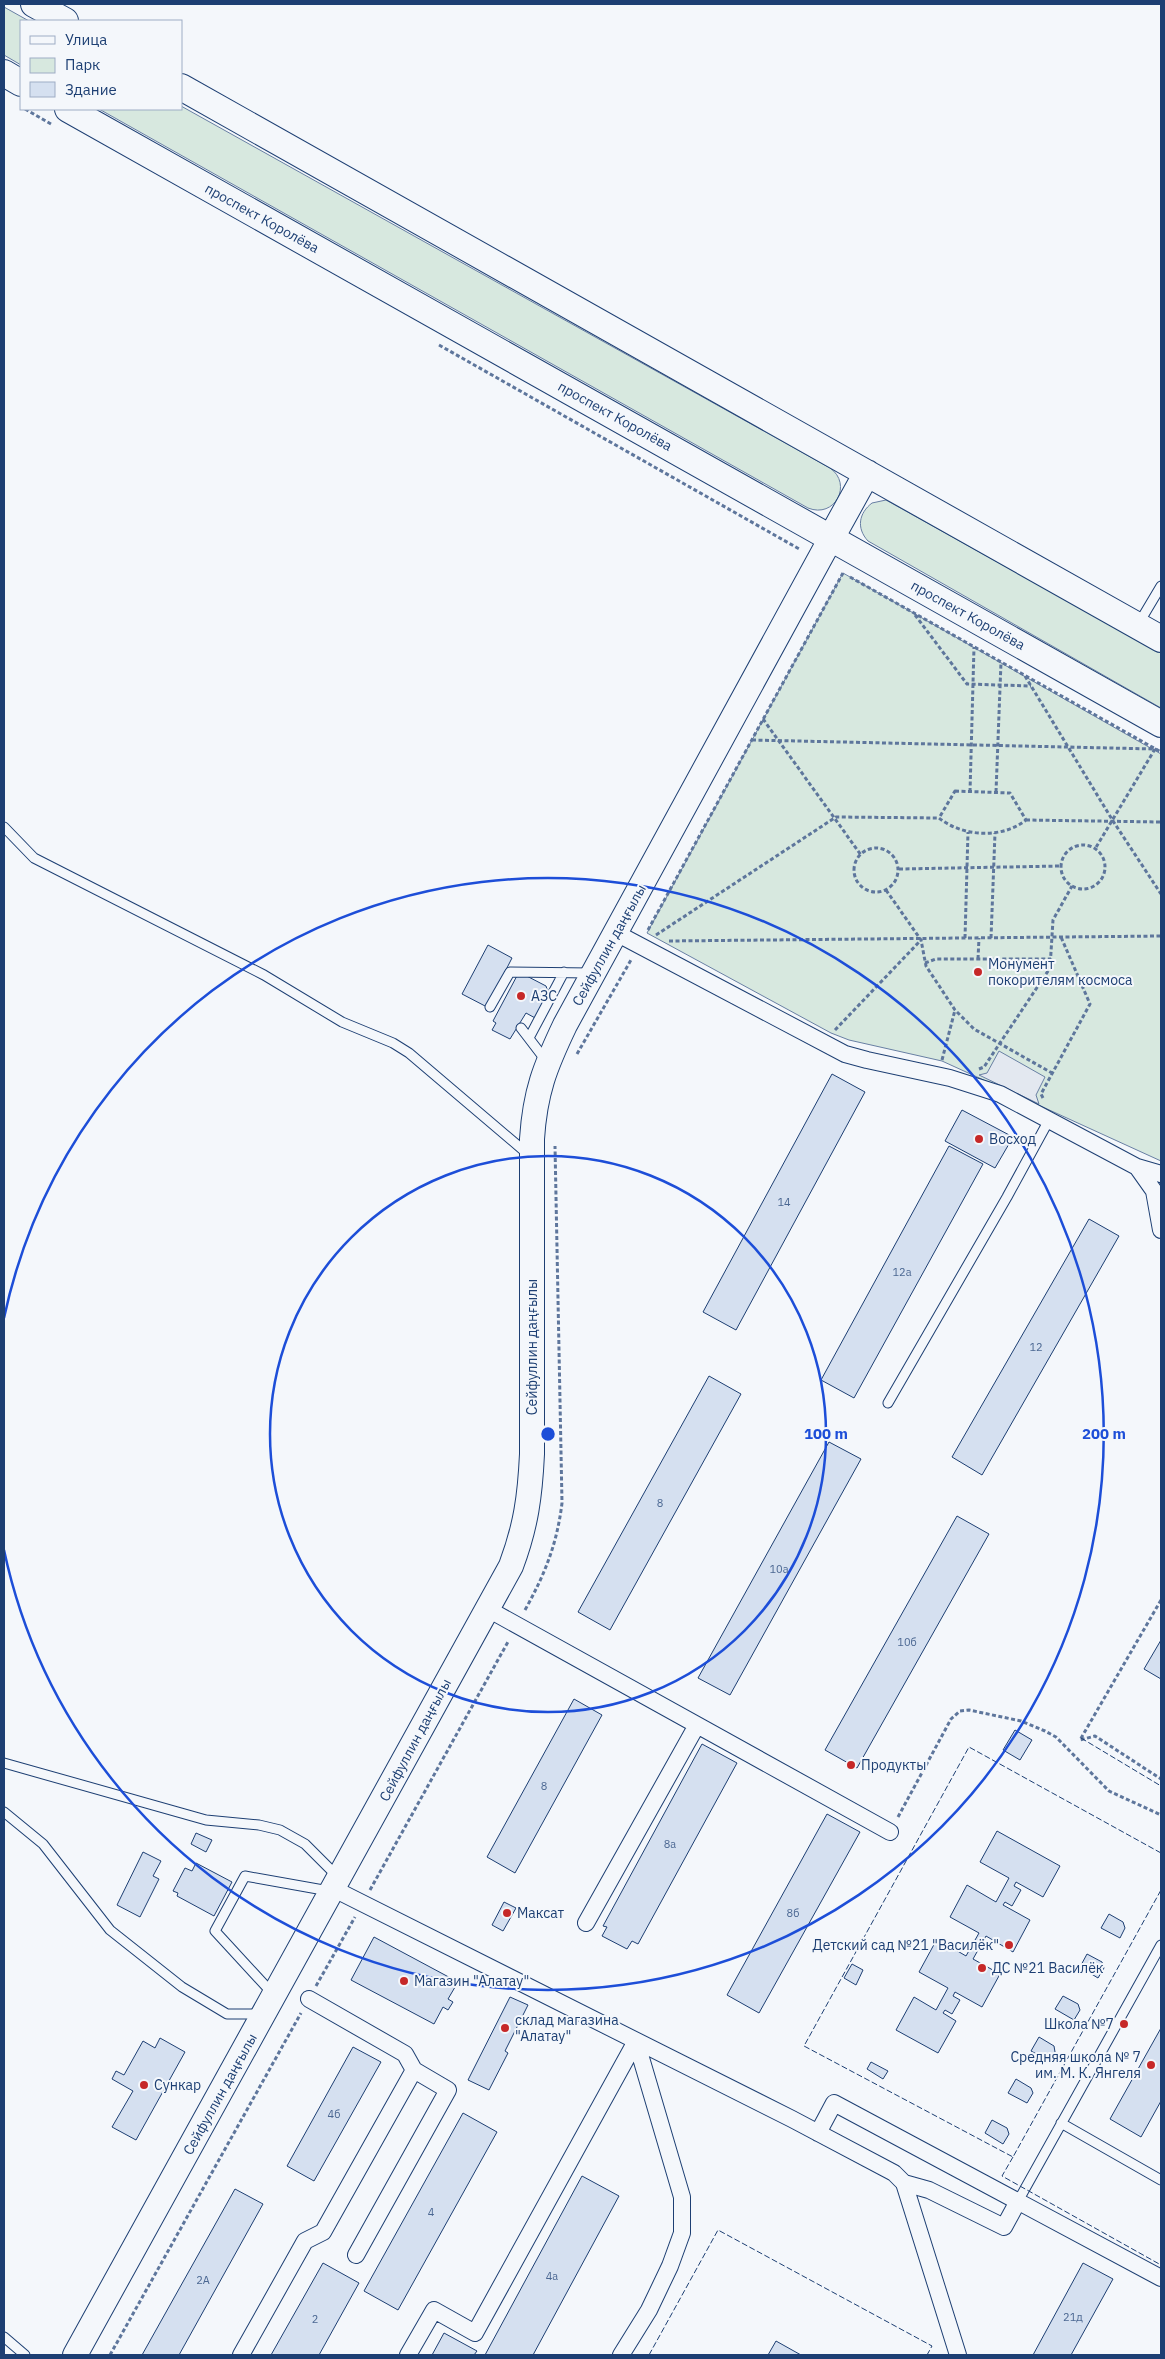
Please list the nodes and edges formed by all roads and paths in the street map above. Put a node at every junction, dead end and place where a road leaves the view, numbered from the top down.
1 (34, 4) edge
2 (63, 20) edge
3 (4, 73) edge
4 (20, 82) edge
5 (182, 88) edge
6 (70, 110) edge
7 (867, 473) junction
8 (831, 538) junction
9 (843, 573) dead end
10 (1161, 586) edge
11 (913, 612) dead end
12 (1137, 626) junction
13 (1161, 639) edge
14 (974, 647) dead end
15 (1001, 662) dead end
16 (1024, 675) dead end
17 (973, 684) junction
18 (1000, 685) junction
19 (1031, 686) junction
20 (763, 719) junction
21 (1161, 724) edge
22 (751, 740) junction
23 (779, 741) junction
24 (971, 745) junction
25 (998, 745) junction
26 (1068, 747) junction
27 (970, 792) junction
28 (996, 792) junction
29 (836, 817) junction
30 (939, 818) junction
31 (1026, 820) junction
32 (1113, 821) junction
33 (1161, 822) edge
34 (4, 827) edge
35 (968, 832) junction
36 (995, 833) junction
37 (1095, 849) junction
38 (861, 855) junction
39 (1061, 866) junction
40 (994, 867) junction
41 (967, 868) junction
42 (898, 869) junction
43 (1072, 886) junction
44 (886, 890) junction
45 (1161, 894) edge
46 (616, 933) junction
47 (654, 936) junction
48 (1161, 936) edge
49 (1051, 937) junction
50 (1061, 937) junction
51 (965, 938) junction
52 (979, 938) junction
53 (992, 938) junction
54 (658, 939) dead end
55 (921, 940) junction
56 (640, 946) junction
57 (671, 946) dead end
58 (978, 958) junction
59 (1052, 959) junction
60 (925, 963) junction
61 (564, 972) junction
62 (594, 973) junction
63 (490, 1007) dead end
64 (955, 1010) junction
65 (521, 1028) dead end
66 (840, 1037) dead end
67 (529, 1038) junction
68 (999, 1044) junction
69 (576, 1056) dead end
70 (932, 1059) dead end
71 (942, 1061) junction
72 (548, 1062) junction
73 (951, 1064) dead end
74 (978, 1070) dead end
75 (1052, 1074) junction
76 (1044, 1101) dead end
77 (1049, 1120) junction
78 (555, 1142) dead end
79 (532, 1158) junction
80 (1137, 1168) junction
81 (1161, 1174) edge
82 (1161, 1230) edge
83 (888, 1403) dead end
84 (1161, 1600) edge
85 (486, 1608) junction
86 (517, 1625) junction
87 (698, 1725) junction
88 (4, 1763) edge
89 (1161, 1779) edge
90 (4, 1812) edge
91 (1161, 1815) edge
92 (890, 1832) joint
93 (335, 1886) junction
94 (362, 1903) junction
95 (586, 1922) dead end
96 (1161, 1945) edge
97 (309, 1999) junction
98 (269, 2005) junction
99 (636, 2040) junction
100 (414, 2070) junction
101 (1061, 2123) junction
102 (818, 2132) junction
103 (1161, 2180) edge
104 (904, 2183) junction
105 (1017, 2203) junction
106 (356, 2255) dead end
107 (1161, 2278) edge
108 (4, 2337) edge
109 (25, 2355) edge
110 (75, 2355) edge
111 (110, 2355) edge
112 (241, 2355) edge
113 (408, 2355) edge
114 (621, 2355) edge
115 (958, 2355) edge

1 - 2 main road
3 - 4 main road
5 - 7 main road
6 - 8 main road, проспект Королёва
7 - 8 main road
7 - 12 main road
8 - 21 main road, проспект Королёва
8 - 46 street, Сейфуллин даңғылы
9 - 20 path
10 - 12 lane
11 - 17 path
12 - 13 main road
14 - 17 path
15 - 18 path
16 - 19 path
17 - 18 path
17 - 24 path
18 - 19 path
18 - 25 path
19 - 26 path
20 - 22 path
20 - 23 path
22 - 23 path
22 - 47 path
23 - 24 path
23 - 29 path
24 - 25 path
24 - 27 path
25 - 26 path
25 - 28 path
26 - 32 path
26 - 32 path
27 - 28 path
27 - 30 path
28 - 31 path
29 - 30 path
29 - 38 path
29 - 47 path
30 - 35 path
31 - 32 path
31 - 36 path
32 - 33 path
32 - 37 path
32 - 45 path
34 - 79 lane
35 - 36 path
35 - 41 path
36 - 40 path
37 - 39 path
37 - 43 path
38 - 42 path
38 - 44 path
39 - 40 path
39 - 43 path
40 - 41 path
40 - 53 path
41 - 42 path
41 - 51 path
42 - 44 path
43 - 49 path
44 - 55 path
46 - 56 street
46 - 62 street, Сейфуллин даңғылы
47 - 54 path
48 - 50 path
49 - 50 path
49 - 53 path
49 - 59 path
50 - 75 path
51 - 52 path
51 - 55 path
52 - 53 path
52 - 58 path
55 - 57 path
55 - 60 path
55 - 66 path
56 - 69 path
56 - 77 street
58 - 59 path
58 - 60 path
59 - 68 path
60 - 64 path
61 - 62 lane
61 - 63 lane
61 - 67 lane
62 - 72 street, Сейфуллин даңғылы
64 - 68 path
64 - 71 path
65 - 67 lane
67 - 72 lane
68 - 74 path
68 - 75 path
70 - 71 path
71 - 73 path
72 - 79 street, Сейфуллин даңғылы
75 - 76 path
77 - 80 street
77 - 83 lane
78 - 86 path
79 - 85 street, Сейфуллин даңғылы
80 - 81 street
80 - 82 street
84 - 89 path
85 - 86 street
85 - 93 street, Сейфуллин даңғылы
86 - 87 street
86 - 94 path
87 - 92 street
87 - 95 street
88 - 93 lane
90 - 98 lane
91 - 92 path
93 - 94 street
93 - 98 street, Сейфуллин даңғылы
93 - 98 lane
94 - 97 path
94 - 99 street
96 - 101 lane
97 - 100 street
97 - 111 path
98 - 110 street, Сейфуллин даңғылы
99 - 102 street
99 - 113 street
99 - 114 street
100 - 106 street
100 - 112 street
101 - 103 lane
101 - 105 lane
102 - 104 street
102 - 105 street
104 - 105 street
104 - 115 street
105 - 107 street
108 - 109 lane

